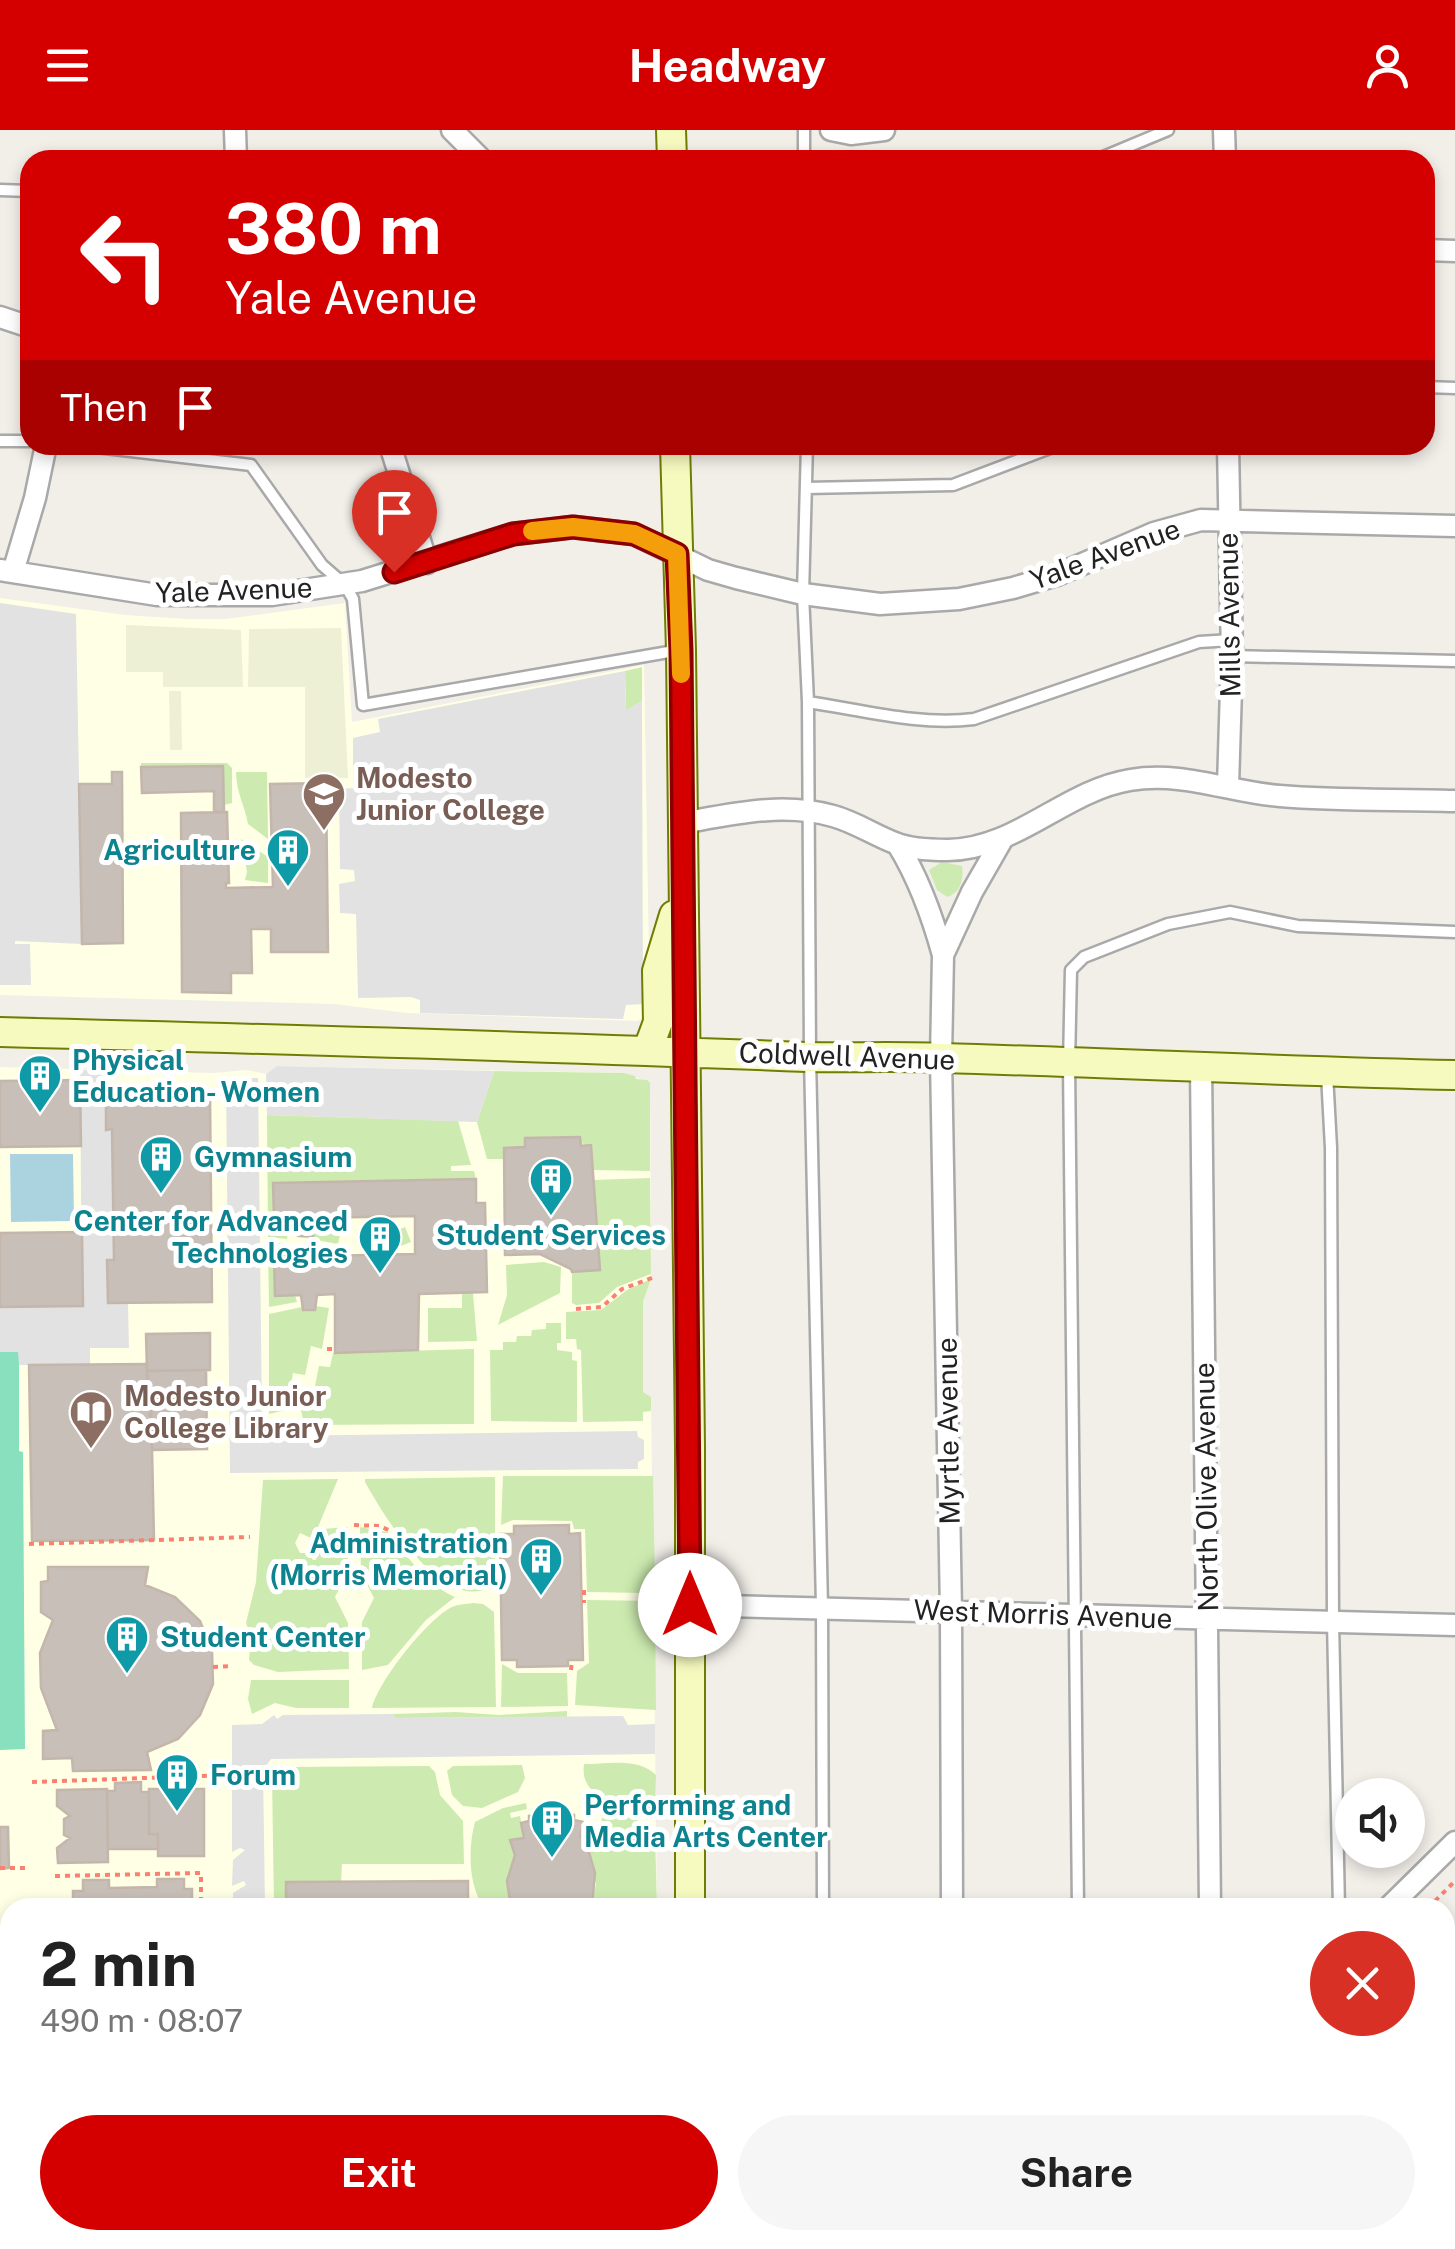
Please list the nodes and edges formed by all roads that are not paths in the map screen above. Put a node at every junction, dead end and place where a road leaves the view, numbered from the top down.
1 (452, 130) edge
2 (832, 130) edge
3 (884, 130) edge
4 (1168, 130) edge
5 (472, 150) edge
6 (1120, 150) edge
7 (44, 455) edge
8 (165, 455) edge
9 (393, 455) edge
10 (675, 455) edge
11 (806, 455) edge
12 (1031, 455) edge
13 (1228, 455) edge
14 (806, 488) junction
15 (1228, 520) junction
16 (1455, 526) edge
17 (677, 554) junction
18 (426, 563) junction
19 (6, 571) edge
20 (344, 584) junction
21 (803, 594) junction
22 (1232, 648) junction
23 (681, 650) junction
24 (1455, 661) edge
25 (808, 702) junction
26 (1228, 786) junction
27 (1455, 801) edge
28 (808, 810) junction
29 (682, 823) junction
30 (1003, 838) junction
31 (898, 845) junction
32 (682, 894) junction
33 (1455, 932) edge
34 (942, 955) junction
35 (0, 1032) edge
36 (648, 1049) junction
37 (684, 1050) junction
38 (810, 1057) junction
39 (941, 1058) junction
40 (1068, 1064) junction
41 (1202, 1066) junction
42 (1326, 1072) junction
43 (1455, 1075) edge
44 (690, 1605) junction
45 (822, 1607) junction
46 (951, 1611) junction
47 (1076, 1616) junction
48 (1208, 1618) junction
49 (1332, 1621) junction
50 (1455, 1625) edge
51 (1455, 1842) edge
52 (690, 1898) edge
53 (823, 1898) edge
54 (952, 1898) edge
55 (1078, 1898) edge
56 (1210, 1898) edge
57 (1339, 1898) edge
58 (1398, 1898) edge

1 - 5 street
2 - 3 street
4 - 6 lane
7 - 19 street
8 - 20 lane
9 - 18 street
10 - 17 street
11 - 14 lane
12 - 14 lane
13 - 15 street, Mills Avenue
14 - 21 lane
15 - 16 street, Yale Avenue
15 - 21 street, Yale Avenue
15 - 22 street, Mills Avenue
17 - 18 street, Yale Avenue
17 - 21 street, Yale Avenue
17 - 23 street
18 - 20 street, Yale Avenue
19 - 20 street, Yale Avenue
20 - 23 lane
21 - 25 lane
22 - 24 lane
22 - 25 lane
22 - 26 street, Mills Avenue
23 - 29 street
25 - 28 lane
26 - 27 street
26 - 30 street
28 - 29 street
28 - 31 street
28 - 38 lane
29 - 32 street
30 - 31 street
30 - 34 street, Myrtle Avenue
31 - 34 street, Myrtle Avenue
32 - 36 street
32 - 37 street
33 - 40 lane
34 - 39 street, Myrtle Avenue
35 - 36 street, Coldwell Avenue
36 - 37 street, Coldwell Avenue
37 - 38 street, Coldwell Avenue
37 - 44 street
38 - 39 street, Coldwell Avenue
38 - 45 lane
39 - 40 street, Coldwell Avenue
39 - 46 street, Myrtle Avenue
40 - 41 street, Coldwell Avenue
40 - 47 lane
41 - 42 street, Coldwell Avenue
41 - 48 street, North Olive Avenue
42 - 43 street, Coldwell Avenue
42 - 49 lane
44 - 45 street, West Morris Avenue
44 - 52 street
45 - 46 street, West Morris Avenue
45 - 53 lane
46 - 47 street, West Morris Avenue
46 - 54 street, Myrtle Avenue
47 - 48 street, West Morris Avenue
47 - 55 lane
48 - 49 street, West Morris Avenue
48 - 56 street, North Olive Avenue
49 - 50 street, West Morris Avenue
49 - 57 lane
51 - 58 street

